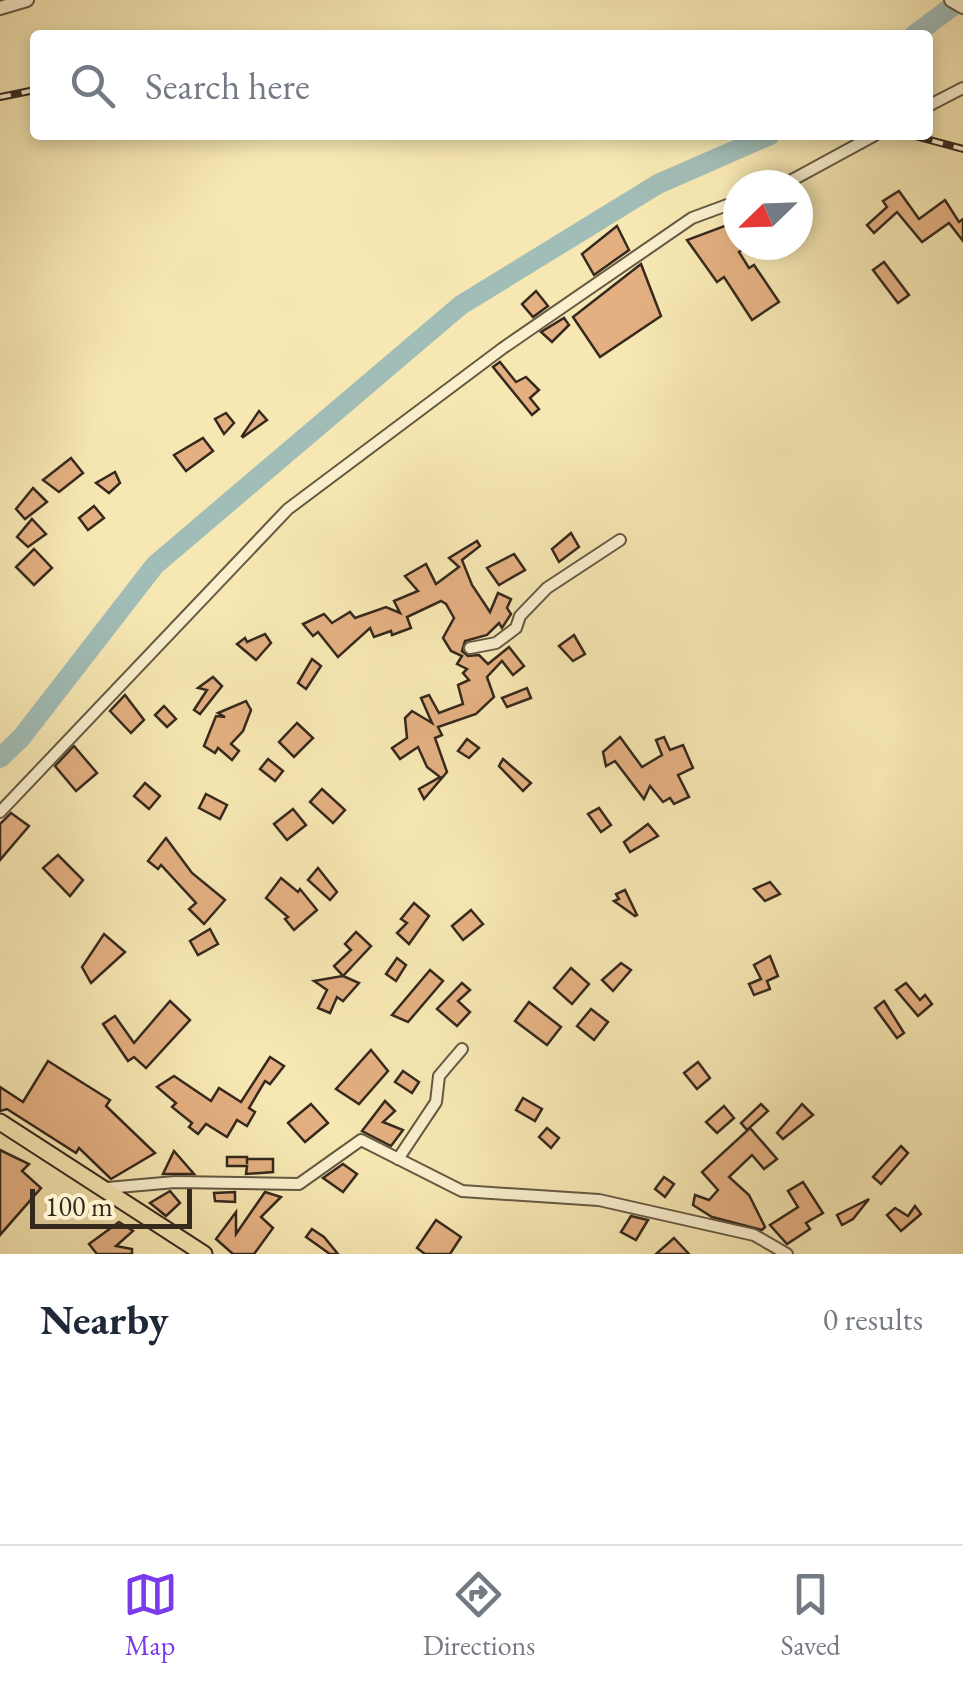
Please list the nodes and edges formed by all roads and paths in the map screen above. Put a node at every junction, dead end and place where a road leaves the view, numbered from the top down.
1 (27, 0) edge
2 (951, 0) edge
3 (963, 7) edge
4 (0, 8) edge
5 (963, 88) edge
6 (933, 103) edge
7 (866, 140) edge
8 (811, 170) edge
9 (723, 207) edge
10 (620, 540) dead end
11 (470, 648) dead end
12 (0, 812) edge
13 (462, 1049) dead end
14 (0, 1122) edge
15 (398, 1159) junction
16 (107, 1188) junction
17 (204, 1254) edge
18 (787, 1254) edge

1 - 4 street
2 - 3 street
5 - 6 street
7 - 8 street
9 - 12 street
10 - 11 street
13 - 15 street
14 - 16 main road
15 - 16 street
15 - 18 street
16 - 17 main road

